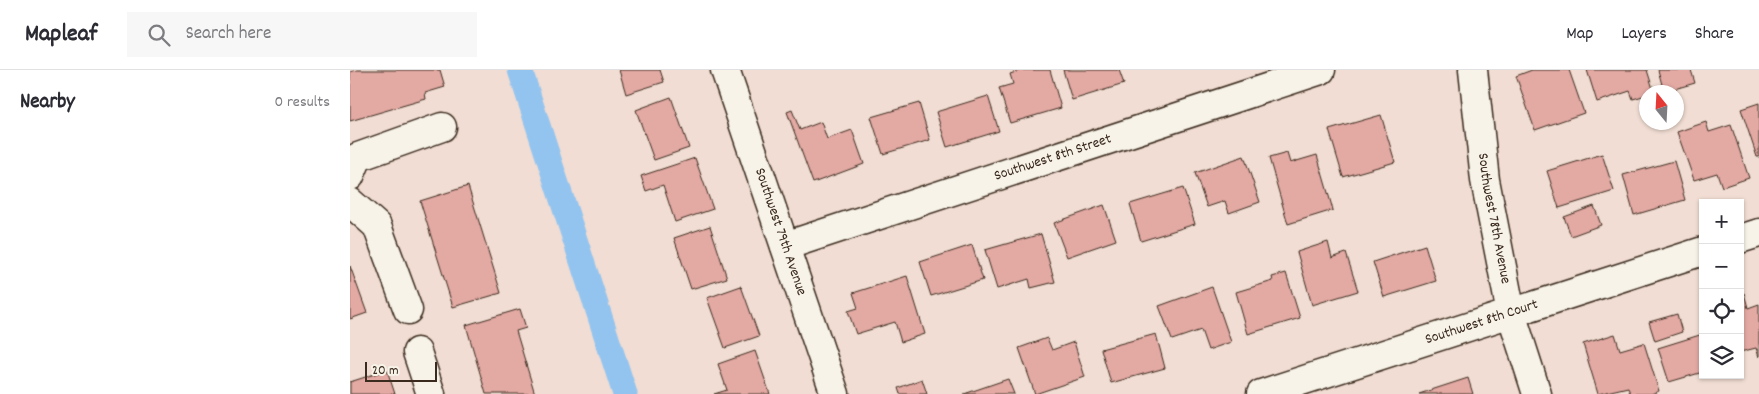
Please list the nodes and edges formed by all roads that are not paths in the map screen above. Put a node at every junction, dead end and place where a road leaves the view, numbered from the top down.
1 (726, 70) edge
2 (1321, 70) edge
3 (1473, 70) edge
4 (442, 127) dead end
5 (350, 176) edge
6 (350, 202) edge
7 (1759, 233) edge
8 (1744, 238) edge
9 (785, 246) junction
10 (1699, 252) edge
11 (408, 310) dead end
12 (1511, 313) junction
13 (417, 352) dead end
14 (431, 394) edge
15 (835, 394) edge
16 (1261, 394) edge
17 (1537, 394) edge

1 - 9 street, Southwest 79th Avenue
2 - 9 street, Southwest 8th Street
3 - 12 street, Southwest 78th Avenue
4 - 5 street
6 - 11 street
7 - 8 street
9 - 15 street, Southwest 79th Avenue
10 - 12 street, Southwest 8th Court
12 - 16 street, Southwest 8th Court
12 - 17 street, Southwest 78th Avenue
13 - 14 street

